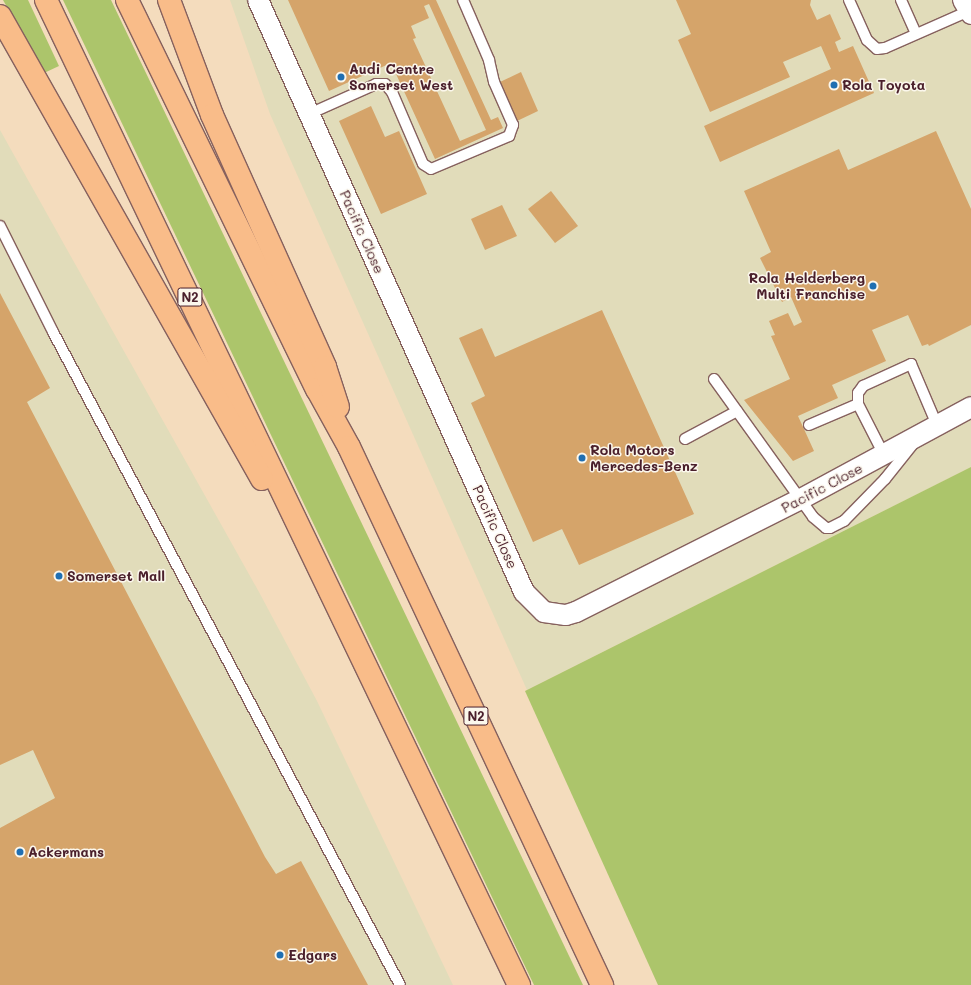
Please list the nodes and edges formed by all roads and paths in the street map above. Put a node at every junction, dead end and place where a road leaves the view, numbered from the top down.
1 (46, 0) edge
2 (128, 0) edge
3 (169, 0) edge
4 (258, 0) edge
5 (463, 0) edge
6 (849, 0) edge
7 (901, 0) edge
8 (968, 8) edge
9 (0, 16) edge
10 (916, 34) junction
11 (309, 114) junction
12 (0, 226) edge
13 (714, 380) dead end
14 (858, 404) junction
15 (971, 407) edge
16 (736, 411) junction
17 (809, 425) dead end
18 (937, 425) junction
19 (920, 435) junction
20 (685, 439) dead end
21 (349, 447) junction
22 (884, 455) junction
23 (802, 499) junction
24 (331, 595) junction
25 (400, 985) edge
26 (519, 985) edge
27 (602, 985) edge

1 - 24 highway, N2
2 - 21 highway, N2
3 - 21 highway
4 - 11 street, Pacific Close
5 - 11 lane
6 - 10 lane
7 - 10 lane
8 - 10 lane
9 - 24 highway
11 - 23 street, Pacific Close
12 - 25 lane
13 - 16 lane
14 - 17 lane
14 - 18 lane
14 - 22 lane
15 - 18 street, Pacific Close
16 - 20 lane
16 - 23 lane
18 - 19 street, Pacific Close
19 - 22 street, Pacific Close
19 - 23 lane
21 - 27 highway, N2
22 - 23 street, Pacific Close
24 - 26 highway, N2

